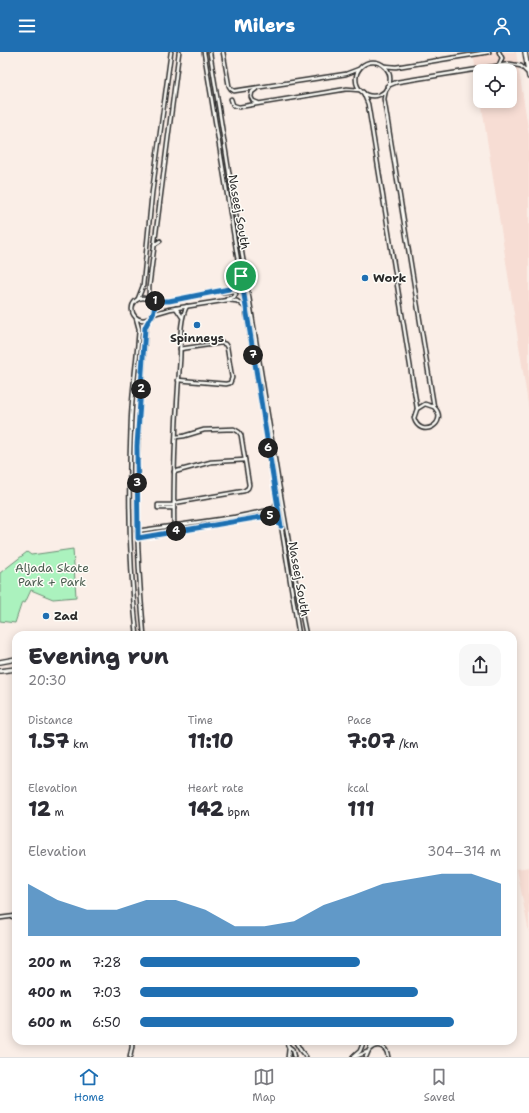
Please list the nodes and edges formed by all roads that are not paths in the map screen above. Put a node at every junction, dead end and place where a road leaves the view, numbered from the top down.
1 (171, 52) edge
2 (179, 52) edge
3 (204, 52) edge
4 (223, 52) edge
5 (489, 52) edge
6 (499, 52) edge
7 (525, 52) edge
8 (210, 53) edge
9 (499, 64) edge
10 (517, 65) edge
11 (384, 66) junction
12 (359, 68) junction
13 (473, 69) edge
14 (529, 75) edge
15 (265, 86) junction
16 (387, 87) junction
17 (361, 91) junction
18 (231, 99) dead end
19 (267, 103) junction
20 (160, 241) dead end
21 (154, 245) junction
22 (241, 276) junction
23 (218, 291) junction
24 (138, 299) junction
25 (150, 300) junction
26 (223, 301) junction
27 (187, 306) junction
28 (246, 307) junction
29 (175, 308) junction
30 (153, 314) junction
31 (182, 317) junction
32 (136, 318) junction
33 (149, 319) junction
34 (180, 349) junction
35 (178, 380) junction
36 (434, 407) junction
37 (417, 408) junction
38 (176, 437) junction
39 (246, 460) junction
40 (174, 472) junction
41 (277, 501) junction
42 (174, 505) junction
43 (270, 510) junction
44 (268, 516) junction
45 (174, 526) junction
46 (281, 526) junction
47 (137, 531) junction
48 (138, 538) junction
49 (137, 631) edge
50 (144, 631) edge
51 (298, 631) edge
52 (305, 631) edge
53 (12, 660) edge
54 (0, 662) edge
55 (12, 670) edge
56 (0, 671) edge
57 (12, 916) edge
58 (0, 918) edge
59 (132, 1045) edge
60 (297, 1045) edge
61 (362, 1045) edge
62 (371, 1045) edge
63 (288, 1046) joint
64 (381, 1046) joint
65 (369, 1050) junction
66 (303, 1055) edge
67 (130, 1057) edge
68 (288, 1057) edge
69 (294, 1057) edge
70 (306, 1057) edge
71 (354, 1057) edge
72 (366, 1057) edge
73 (388, 1057) edge

1 - 24 street
2 - 21 street
3 - 22 street, Naseej South
4 - 15 street
5 - 11 street
6 - 9 street
7 - 14 street
8 - 52 street
10 - 14 street
11 - 12 street
11 - 16 street
12 - 15 street
12 - 17 street
13 - 16 street
15 - 19 street
16 - 17 street
16 - 36 street
17 - 19 street
17 - 37 street
18 - 19 street
20 - 21 street
21 - 25 street
22 - 23 street
22 - 28 street, Naseej South
23 - 25 street
23 - 26 street
24 - 25 street
24 - 32 street
25 - 30 street
26 - 27 street
26 - 28 street
27 - 29 street
27 - 31 street
28 - 41 street, Naseej South
29 - 30 street
29 - 31 street
30 - 33 street
31 - 34 street
32 - 33 street
32 - 49 street
33 - 47 street
34 - 35 street
34 - 35 street
35 - 38 street
36 - 37 street
36 - 37 street
38 - 39 street
38 - 40 street
39 - 40 street
39 - 42 street
40 - 42 street
41 - 43 street
41 - 46 street, Naseej South
42 - 42 street
42 - 45 street
43 - 44 street
43 - 45 street
44 - 46 street
44 - 48 street
45 - 47 street
46 - 51 street, Naseej South
47 - 48 street
48 - 50 street
53 - 54 street
55 - 56 street
57 - 58 street
59 - 67 street
60 - 66 street
61 - 71 street
62 - 65 street
63 - 68 street
63 - 69 street
64 - 65 street
64 - 73 street
65 - 71 street
65 - 72 street
66 - 70 street

